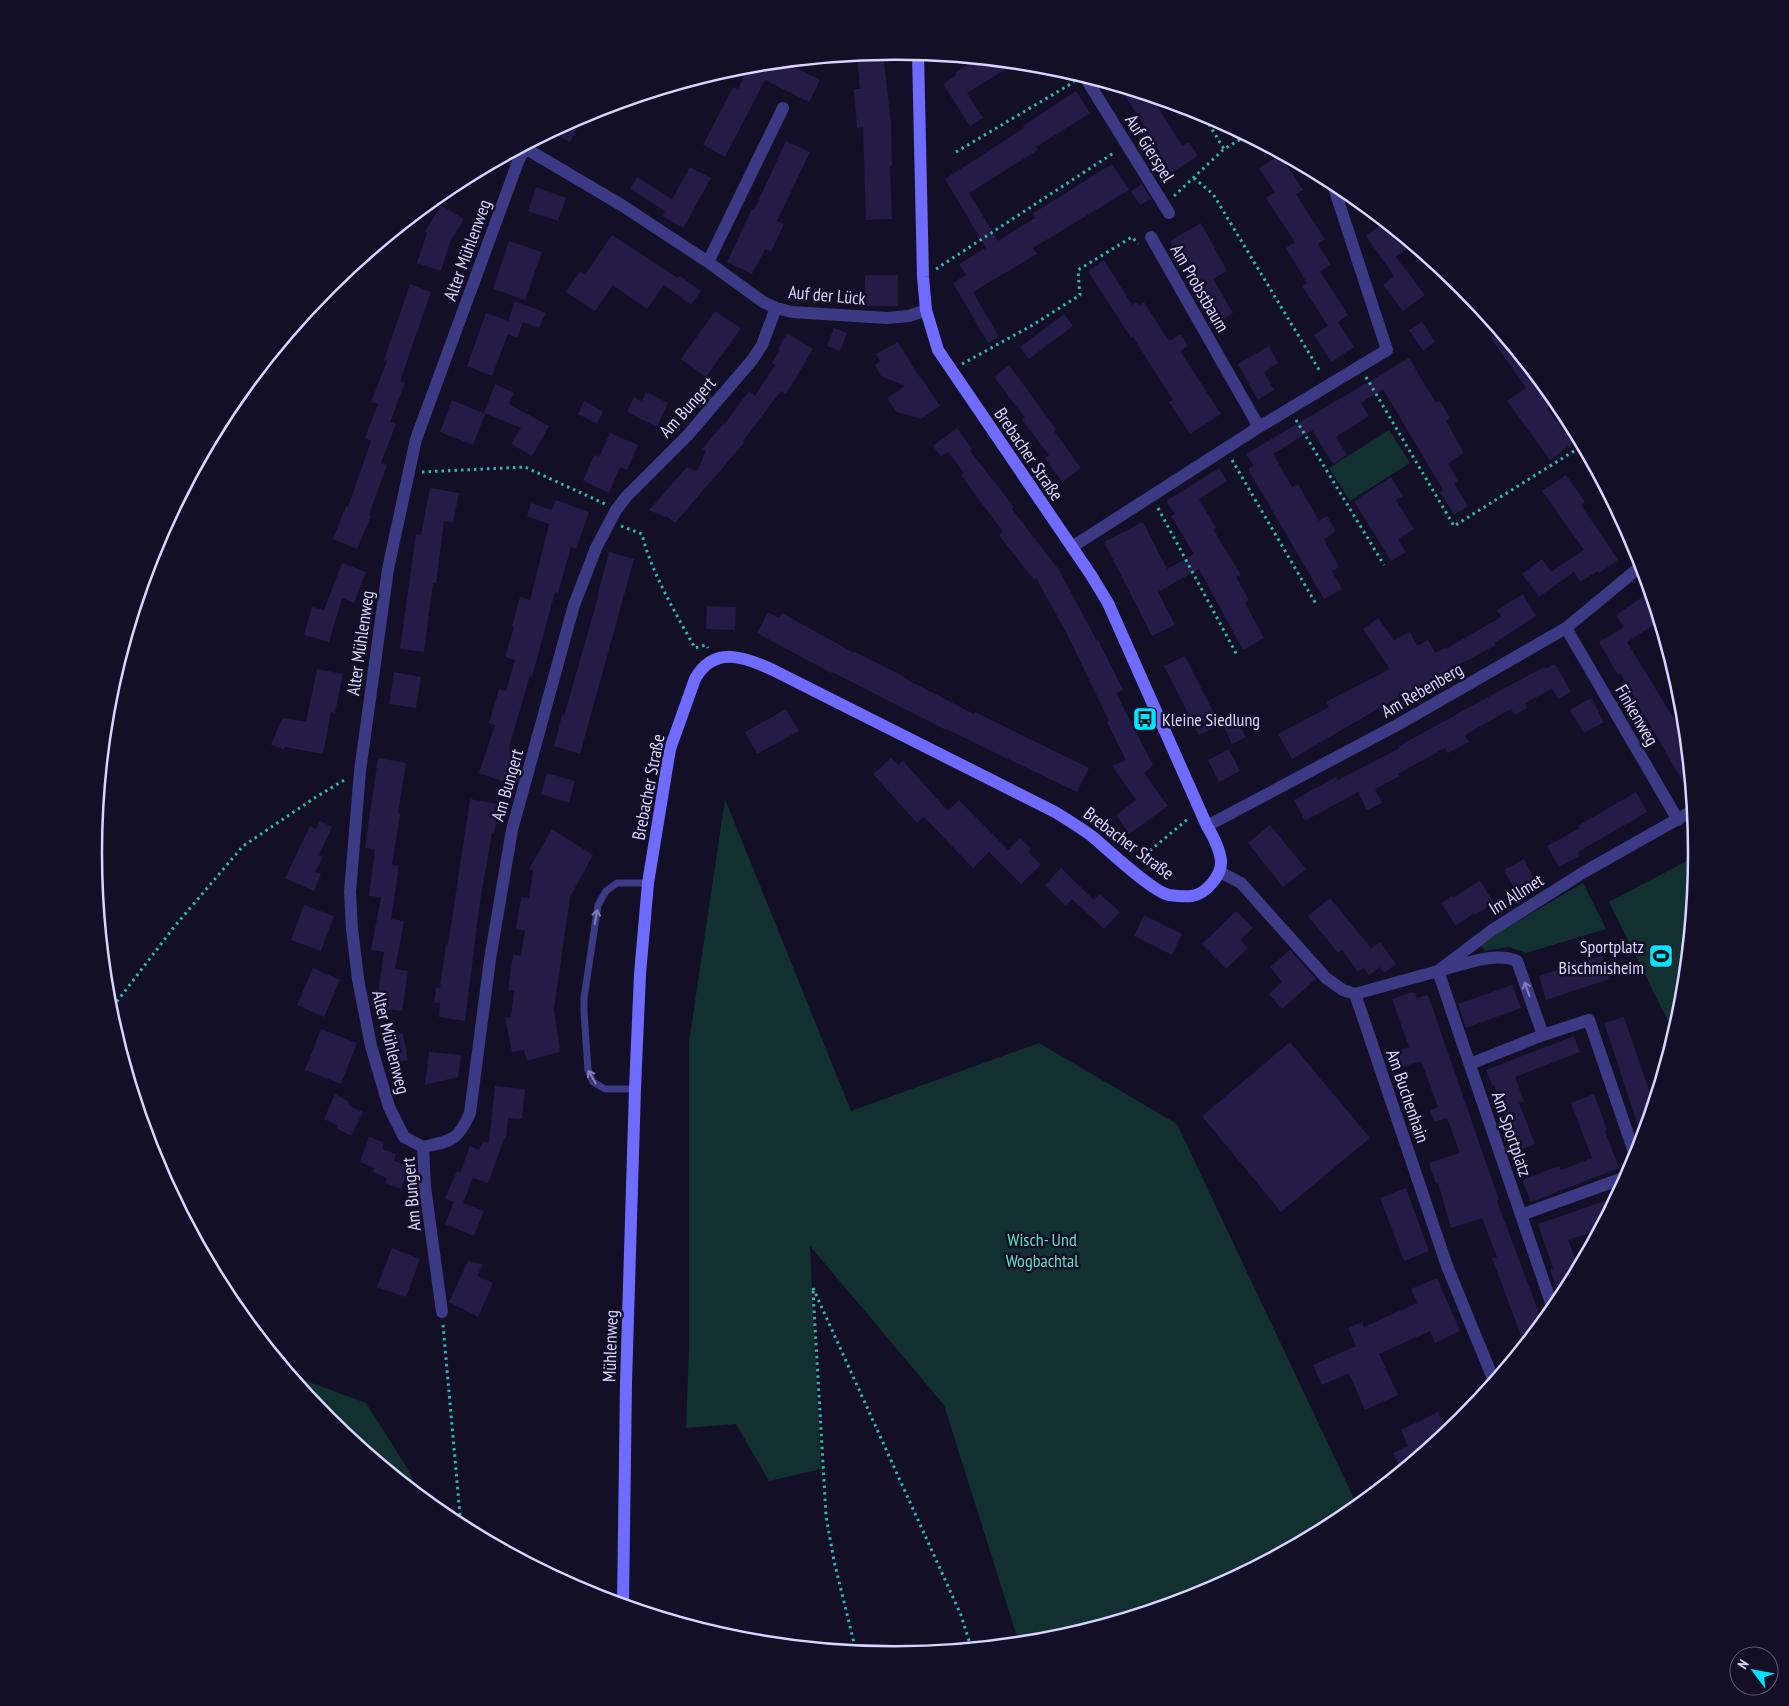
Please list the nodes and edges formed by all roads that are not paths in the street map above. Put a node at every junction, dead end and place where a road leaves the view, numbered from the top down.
1 (918, 61) edge
2 (1083, 83) edge
3 (783, 108) dead end
4 (529, 150) edge
5 (522, 153) edge
6 (1336, 195) edge
7 (1167, 209) road end
8 (1151, 237) road end
9 (708, 262) junction
10 (776, 308) junction
11 (926, 310) junction
12 (1259, 427) junction
13 (1072, 547) junction
14 (1635, 571) edge
15 (1566, 628) junction
16 (1687, 815) edge
17 (1678, 820) junction
18 (1207, 826) junction
19 (1220, 872) junction
20 (648, 883) junction
21 (1438, 971) junction
22 (1355, 994) junction
23 (1543, 1035) junction
24 (1470, 1064) junction
25 (635, 1089) junction
26 (1631, 1144) edge
27 (423, 1147) junction
28 (1616, 1181) edge
29 (1521, 1215) junction
30 (1550, 1300) edge
31 (442, 1312) road end
32 (1492, 1375) edge
33 (623, 1598) edge

1 - 11 street, Brebacher Straße
2 - 7 street, Auf Gierspel
3 - 9 street
4 - 9 street, Auf der Lück
5 - 27 street, Alter Mühlenweg
6 - 12 street
8 - 12 street, Am Probstbaum
9 - 10 street, Auf der Lück
10 - 11 street, Auf der Lück
10 - 27 street, Am Bungert
11 - 13 street, Brebacher Straße
12 - 13 street
13 - 18 street, Brebacher Straße
14 - 15 street, Am Rebenberg
15 - 17 street, Finkenweg
15 - 18 street, Am Rebenberg
16 - 17 street, Im Allmet
17 - 21 street, Im Allmet
18 - 19 street, Brebacher Straße
19 - 20 street, Brebacher Straße
19 - 22 street
20 - 25 street, Brebacher Straße
25 -> 20 lane
21 - 22 street, Im Allmet
23 -> 21 street
21 - 24 street, Am Sportplatz
22 - 32 street, Am Buchenhain
23 - 24 street
23 - 26 street
24 - 29 street, Am Sportplatz
25 - 33 street, Mühlenweg
27 - 31 street, Am Bungert
28 - 29 street
29 - 30 street, Am Sportplatz

